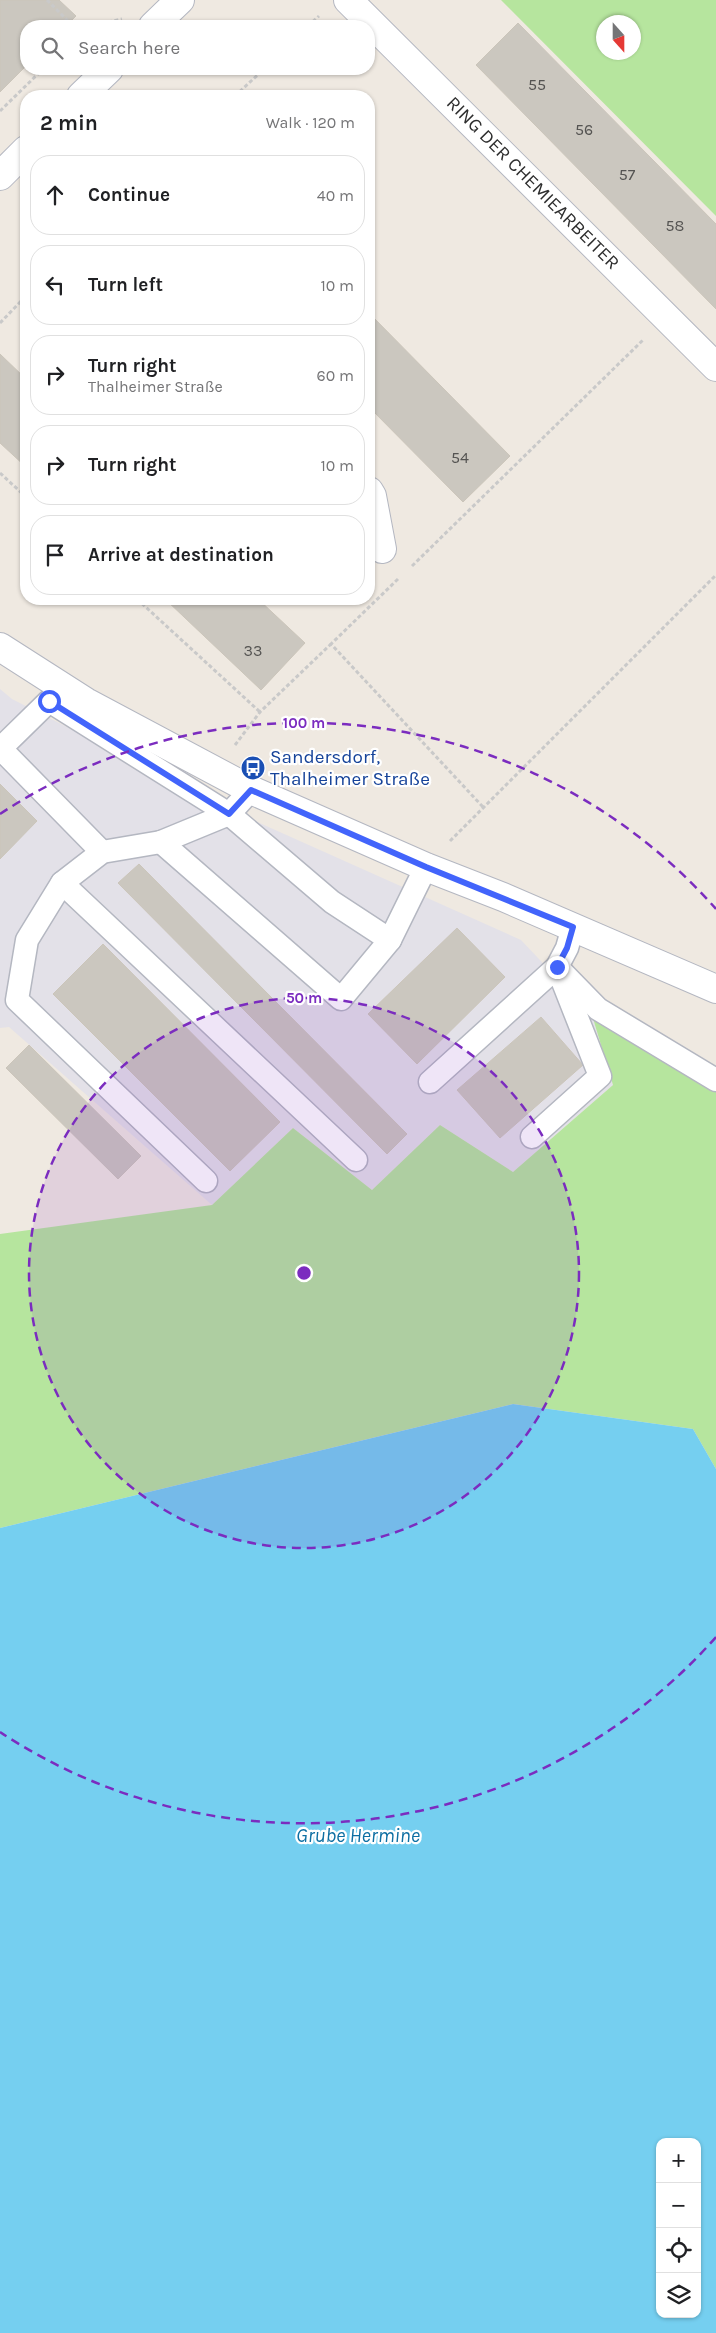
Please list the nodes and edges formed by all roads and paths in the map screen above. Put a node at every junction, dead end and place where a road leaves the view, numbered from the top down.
1 (47, 0) edge
2 (180, 0) edge
3 (348, 0) edge
4 (67, 20) edge
5 (159, 20) edge
6 (368, 20) edge
7 (375, 27) edge
8 (37, 75) edge
9 (104, 75) edge
10 (258, 75) edge
11 (22, 90) edge
12 (87, 90) edge
13 (241, 90) edge
14 (20, 91) edge
15 (0, 111) edge
16 (20, 156) edge
17 (0, 176) edge
18 (20, 302) edge
19 (667, 316) junction
20 (0, 323) edge
21 (716, 367) edge
22 (0, 473) edge
23 (20, 491) edge
24 (375, 512) edge
25 (382, 549) dead end
26 (406, 572) dead end
27 (716, 575) edge
28 (400, 578) dead end
29 (375, 602) edge
30 (144, 605) edge
31 (371, 605) edge
32 (330, 644) junction
33 (0, 647) edge
34 (260, 712) junction
35 (0, 749) edge
36 (215, 772) junction
37 (251, 790) junction
38 (483, 807) junction
39 (229, 814) junction
40 (160, 842) junction
41 (102, 852) junction
42 (426, 867) junction
43 (62, 882) junction
44 (573, 927) junction
45 (390, 940) junction
46 (557, 967) junction
47 (716, 989) edge
48 (716, 1080) edge
49 (430, 1082) dead end
50 (532, 1137) dead end
51 (356, 1160) dead end
52 (206, 1181) dead end

1 - 4 path
2 - 5 street
3 - 6 street, RING DER CHEMIEARBEITER
7 - 19 street, RING DER CHEMIEARBEITER
8 - 11 path
9 - 12 street
10 - 13 path
14 - 15 path
16 - 17 street
18 - 20 path
19 - 21 street, RING DER CHEMIEARBEITER
19 - 26 path
22 - 23 path
24 - 25 street
27 - 38 path
28 - 29 path
30 - 34 path
31 - 32 path
32 - 34 path
32 - 38 path
33 - 36 street
34 - 36 path
35 - 39 lane
35 - 41 lane
36 - 37 street
37 - 39 lane
37 - 42 street
38 - 42 path
39 - 40 lane
39 - 45 lane
40 - 41 lane
40 - 45 lane
41 - 43 lane
42 - 44 street
42 - 45 lane
43 - 51 lane
43 - 52 lane
44 - 46 lane
44 - 47 street
46 - 48 lane
46 - 49 lane
46 - 50 lane

